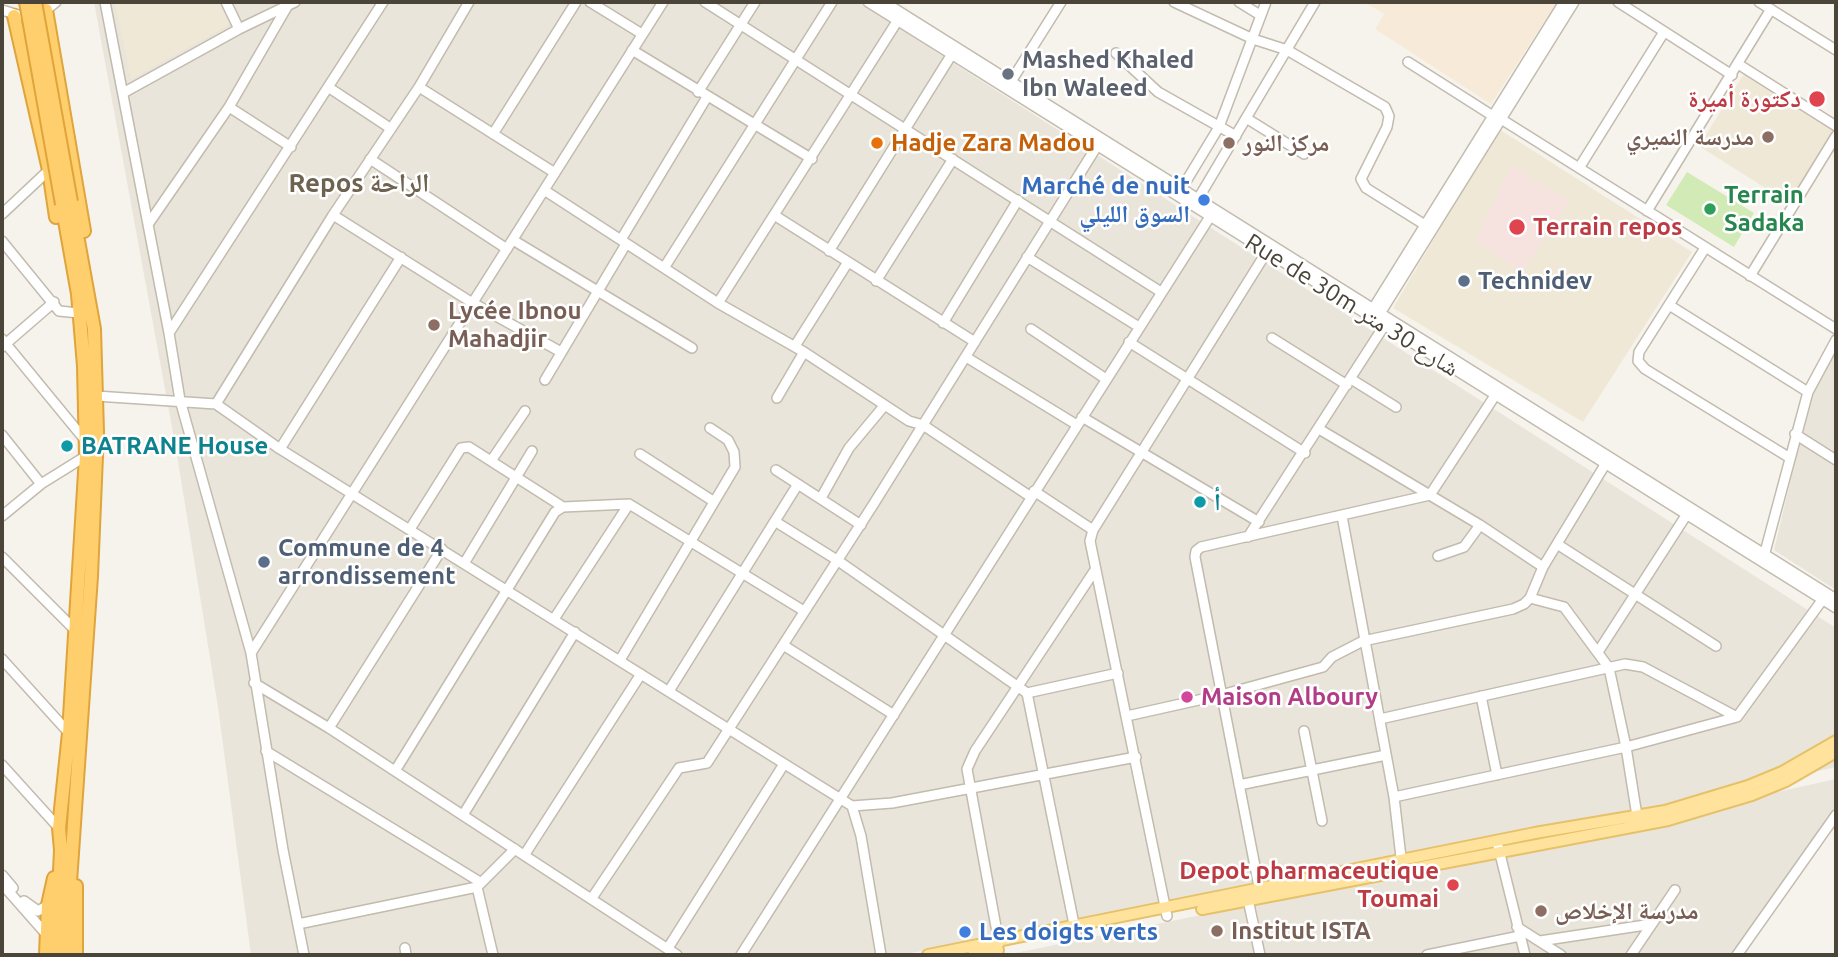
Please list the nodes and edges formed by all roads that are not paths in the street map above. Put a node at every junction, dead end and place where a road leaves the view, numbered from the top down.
1 (26, 2) edge
2 (35, 2) edge
3 (105, 2) edge
4 (226, 2) edge
5 (383, 2) edge
6 (470, 2) edge
7 (576, 2) edge
8 (590, 2) edge
9 (663, 2) edge
10 (705, 2) edge
11 (755, 2) edge
12 (832, 2) edge
13 (868, 2) edge
14 (884, 2) edge
15 (1061, 2) edge
16 (1174, 2) edge
17 (1238, 2) edge
18 (1266, 2) edge
19 (1315, 2) edge
20 (1564, 2) edge
21 (1574, 2) edge
22 (1618, 2) edge
23 (1761, 2) edge
24 (285, 4) edge
25 (51, 6) edge
26 (1771, 9) junction
27 (8, 13) edge
28 (1260, 15) junction
29 (898, 20) junction
30 (741, 24) junction
31 (239, 29) junction
32 (1664, 33) junction
33 (642, 34) junction
34 (1253, 39) junction
35 (632, 50) junction
36 (1287, 50) junction
37 (1836, 50) edge
38 (1116, 53) dead end
39 (953, 54) junction
40 (796, 58) junction
41 (1408, 62) dead end
42 (1738, 64) junction
43 (1731, 75) junction
44 (1009, 85) junction
45 (328, 87) junction
46 (419, 87) junction
47 (122, 93) junction
48 (702, 94) junction
49 (851, 94) junction
50 (229, 107) junction
51 (1497, 117) junction
52 (1246, 118) junction
53 (752, 125) junction
54 (1836, 126) edge
55 (1219, 127) junction
56 (390, 128) junction
57 (906, 129) junction
58 (493, 134) junction
59 (1236, 136) junction
60 (1836, 136) edge
61 (1097, 145) junction
62 (291, 147) junction
63 (1304, 154) dead end
64 (370, 159) junction
65 (812, 159) junction
66 (953, 159) junction
67 (1579, 168) junction
68 (49, 170) junction
69 (555, 173) junction
70 (544, 190) junction
71 (1179, 192) junction
72 (1018, 200) junction
73 (1198, 200) junction
74 (66, 203) junction
75 (1647, 211) junction
76 (1212, 213) junction
77 (2, 214) edge
78 (333, 215) junction
79 (774, 215) junction
80 (1050, 220) junction
81 (149, 223) junction
82 (1425, 225) junction
83 (2, 241) edge
84 (624, 241) junction
85 (510, 244) junction
86 (1705, 248) junction
87 (829, 251) junction
88 (1266, 253) junction
89 (401, 257) junction
90 (1027, 257) junction
91 (848, 262) junction
92 (664, 268) junction
93 (1750, 276) junction
94 (876, 281) junction
95 (76, 284) junction
96 (89, 290) junction
97 (599, 290) junction
98 (1161, 292) junction
99 (54, 302) junction
100 (471, 302) junction
101 (718, 303) junction
102 (1669, 305) junction
103 (79, 313) junction
104 (1374, 314) junction
105 (943, 323) junction
106 (1384, 326) junction
107 (1139, 327) junction
108 (1031, 329) dead end
109 (1836, 329) edge
110 (169, 333) junction
111 (1272, 338) dead end
112 (1836, 340) edge
113 (975, 342) junction
114 (1129, 342) junction
115 (3, 343) edge
116 (795, 346) junction
117 (692, 348) dead end
118 (561, 352) junction
119 (804, 352) junction
120 (966, 356) junction
121 (1106, 379) junction
122 (1188, 379) junction
123 (545, 380) dead end
124 (1349, 382) junction
125 (1808, 392) junction
126 (1496, 394) junction
127 (96, 396) junction
128 (776, 398) dead end
129 (180, 400) junction
130 (216, 404) junction
131 (884, 406) junction
132 (1396, 407) dead end
133 (525, 411) dead end
134 (1079, 421) junction
135 (923, 425) junction
136 (710, 428) dead end
137 (1319, 429) junction
138 (1795, 434) junction
139 (2, 435) edge
140 (85, 440) junction
141 (280, 449) junction
142 (532, 450) dead end
143 (1141, 453) junction
144 (1304, 453) junction
145 (640, 454) dead end
146 (86, 456) junction
147 (1790, 458) junction
148 (1836, 460) edge
149 (491, 461) junction
150 (1606, 463) junction
151 (776, 470) dead end
152 (517, 476) junction
153 (41, 484) junction
154 (798, 484) junction
155 (352, 493) junction
156 (1033, 494) junction
157 (1430, 495) junction
158 (821, 498) junction
159 (713, 501) junction
160 (629, 503) junction
161 (563, 507) junction
162 (1687, 514) junction
163 (2, 516) edge
164 (1342, 516) junction
165 (776, 522) junction
166 (1259, 522) junction
167 (861, 525) junction
168 (1480, 525) junction
169 (411, 529) junction
170 (1093, 530) junction
171 (1248, 537) junction
172 (691, 540) junction
173 (1557, 544) junction
174 (442, 549) junction
175 (1438, 556) dead end
176 (2, 557) edge
177 (1763, 557) junction
178 (837, 559) junction
179 (464, 562) junction
180 (1543, 567) junction
181 (1095, 570) junction
182 (745, 573) junction
183 (506, 589) junction
184 (1634, 594) junction
185 (1530, 598) junction
186 (1836, 599) edge
187 (1823, 600) junction
188 (1836, 608) edge
189 (804, 611) junction
190 (554, 619) junction
191 (75, 631) junction
192 (575, 632) junction
193 (944, 635) junction
194 (1363, 641) junction
195 (783, 645) junction
196 (1716, 646) dead end
197 (1598, 652) junction
198 (251, 653) junction
199 (2, 659) edge
200 (620, 660) junction
201 (1609, 668) junction
202 (1118, 673) junction
203 (641, 674) junction
204 (254, 683) junction
205 (1017, 685) junction
206 (669, 691) junction
207 (1027, 693) junction
208 (1221, 695) junction
209 (1481, 696) junction
210 (894, 715) junction
211 (1127, 716) junction
212 (1737, 717) junction
213 (1380, 719) junction
214 (329, 728) junction
215 (729, 728) junction
216 (1304, 732) dead end
217 (69, 733) junction
218 (1836, 741) edge
219 (1626, 747) junction
220 (266, 751) junction
221 (1836, 752) edge
222 (1386, 755) junction
223 (1136, 757) junction
224 (784, 764) junction
225 (2, 765) edge
226 (396, 771) junction
227 (1044, 772) junction
228 (1312, 772) junction
229 (1497, 775) junction
230 (1239, 785) junction
231 (968, 787) junction
232 (1394, 797) junction
233 (841, 799) junction
234 (852, 806) junction
235 (463, 815) junction
236 (1836, 815) edge
237 (1322, 821) dead end
238 (1638, 821) junction
239 (59, 828) junction
240 (1498, 846) junction
241 (515, 849) junction
242 (67, 850) junction
243 (525, 855) junction
244 (1402, 867) junction
245 (2, 875) edge
246 (2, 884) edge
247 (477, 887) junction
248 (1675, 890) dead end
249 (1260, 895) junction
250 (1248, 897) junction
251 (592, 898) junction
252 (58, 903) junction
253 (1166, 913) junction
254 (298, 924) junction
255 (1652, 924) junction
256 (1075, 931) junction
257 (1519, 932) junction
258 (47, 936) junction
259 (1540, 941) junction
260 (999, 943) junction
261 (667, 948) junction
262 (969, 953) edge
263 (46, 955) edge
264 (56, 955) edge
265 (65, 955) edge
266 (76, 955) edge
267 (304, 955) edge
268 (494, 955) edge
269 (677, 955) edge
270 (741, 955) edge
271 (881, 955) edge
272 (928, 955) edge
273 (1260, 955) edge
274 (1427, 955) edge
275 (1525, 955) edge
276 (1561, 955) edge
277 (1630, 955) edge
278 (1737, 955) edge

1 - 74 highway, bridge
2 - 74 highway, bridge
3 - 47 street
4 - 31 street
5 - 45 street
6 - 46 street
7 - 58 street
8 - 33 street
9 - 33 street
10 - 30 street
11 - 30 street
12 - 40 street
13 - 29 street, Rue de 30m شارع 30 متر
14 - 44 street, Rue de 30m شارع 30 متر
15 - 44 street
16 - 34 street
17 - 28 street
18 - 28 street
19 - 36 street
20 - 51 street
21 - 51 street
22 - 32 street
23 - 26 street
24 - 31 street
24 - 50 street
25 - 27 street
25 - 96 highway
26 - 37 street
26 - 42 street
27 - 68 highway
28 - 34 street
29 - 39 street, Rue de 30m شارع 30 متر
29 - 49 street
30 - 40 street
30 - 48 street
31 - 47 street
32 - 43 street
32 - 67 street
33 - 35 street
34 - 36 street
34 - 55 street
35 - 48 street
35 - 69 street
36 - 52 street
36 - 82 street
38 - 55 street
39 - 44 street, Rue de 30m شارع 30 متر
39 - 57 street
40 - 49 street
40 - 53 street
41 - 51 street
42 - 43 street
42 - 54 street
43 - 75 street
44 - 61 street, Rue de 30m شارع 30 متر
44 - 71 street, Rue de 30m شارع 30 متر
45 - 56 street
45 - 62 street
46 - 56 street
46 - 58 street
46 - 69 street
47 - 81 street
48 - 53 street
48 - 84 street
49 - 57 street
49 - 65 street
50 - 62 street
50 - 81 street
51 - 67 street
51 - 82 street
51 - 104 street
52 - 59 street
52 - 63 street
53 - 65 street
53 - 92 street
55 - 59 street
55 - 71 street
56 - 64 street
57 - 66 street
57 - 87 street
58 - 69 street
59 - 73 street
60 - 93 street
61 - 71 street, Rue de 30m شارع 30 متر
61 - 80 street
62 - 110 street
64 - 78 street
64 - 85 street
65 - 79 street
66 - 72 street
66 - 94 street
67 - 75 street
68 - 77 street
68 - 95 highway
69 - 70 street
70 - 84 street
70 - 85 street
71 - 73 street, Rue de 30m شارع 30 متر
71 - 76 street, Rue de 30m شارع 30 متر
72 - 80 street
72 - 105 street
73 - 76 street, Rue de 30m شارع 30 متر
74 - 95 highway
74 - 96 highway
75 - 86 street
76 - 88 street, Rue de 30m شارع 30 متر
76 - 98 street
76 - 104 street, Rue de 30m شارع 30 متر
78 - 89 street
78 - 130 street
79 - 87 street
79 - 101 street
80 - 90 street
80 - 98 street
81 - 110 street
82 - 104 street
83 - 99 street
84 - 92 street
84 - 97 street
85 - 97 street
85 - 100 street
86 - 93 street
86 - 102 street
87 - 91 street
88 - 104 street, Rue de 30m شارع 30 متر
88 - 122 street
89 - 100 street
89 - 141 street
90 - 107 street
90 - 113 street
91 - 94 street
91 - 116 street
92 - 101 street
93 - 109 street
94 - 105 street
95 - 103 highway
96 - 127 highway
97 - 117 street
97 - 118 street
98 - 107 street
99 - 103 street
99 - 115 street
100 - 118 street
100 - 155 street
101 - 116 street
102 - 125 street
102 - 147 street
103 - 140 highway
104 - 106 street, Rue de 30m شارع 30 متر
104 - 177 street, Rue de 30m شارع 30 متر
105 - 113 street
106 - 124 street
106 - 126 street, Rue de 30m شارع 30 متر
107 - 114 street
108 - 121 street
110 - 129 street
111 - 124 street
112 - 125 street
113 - 120 street
114 - 121 street
114 - 122 street
115 - 140 street
116 - 119 street
118 - 123 street
119 - 128 street
119 - 131 street
120 - 134 street
120 - 135 street
121 - 134 street
122 - 143 street
122 - 144 street
124 - 132 street
124 - 137 street
125 - 138 street
126 - 150 street, Rue de 30m شارع 30 متر
126 - 157 street
127 - 129 street
127 - 242 highway
129 - 130 street
129 - 198 street
130 - 141 street
131 - 135 street
131 - 158 street
133 - 149 street
134 - 143 street
134 - 156 street
135 - 156 street
135 - 167 street
136 - 159 street
137 - 144 street
137 - 157 street
138 - 147 street
138 - 148 street
139 - 153 street
140 - 146 highway
141 - 155 street
142 - 152 street
143 - 166 street
143 - 170 street
144 - 166 street
145 - 159 street
146 - 153 street
146 - 191 highway
147 - 177 street
149 - 152 street
149 - 169 street
150 - 162 street, Rue de 30m شارع 30 متر
150 - 173 street
151 - 154 street
152 - 161 street
152 - 179 street
153 - 163 street
154 - 158 street
154 - 165 street
155 - 169 street
155 - 198 street
156 - 170 street
156 - 193 street
157 - 164 street
157 - 168 street
158 - 167 street
159 - 172 street
160 - 161 street
160 - 172 street
160 - 190 street
161 - 183 street
162 - 177 street, Rue de 30m شارع 30 متر
162 - 184 street
164 - 171 street
164 - 194 street
165 - 178 street
165 - 182 street
166 - 171 street
167 - 178 street
168 - 175 street
168 - 180 street
169 - 174 street
170 - 181 street
171 - 208 street
172 - 182 street
172 - 200 street
173 - 180 street
173 - 184 street
174 - 179 street
174 - 214 street
176 - 191 street
177 - 186 street, Rue de 30m شارع 30 متر
177 - 187 street, Rue de 30m شارع 30 متر
178 - 189 street
178 - 193 street
179 - 183 street
180 - 185 street
181 - 202 street
181 - 205 street
182 - 189 street
182 - 206 street
183 - 190 street
183 - 226 street
184 - 196 street
184 - 197 street
185 - 194 street
185 - 197 street
187 - 188 street, Rue de 30m شارع 30 متر
187 - 212 street
189 - 195 street
190 - 192 street
191 - 217 highway
192 - 200 street
192 - 235 street
193 - 205 street
193 - 210 street
194 - 208 street
194 - 213 street
195 - 210 street
195 - 215 street
197 - 201 street
198 - 204 street
199 - 217 street
200 - 203 street
201 - 209 street
201 - 212 street
201 - 219 street
202 - 207 street
202 - 211 street
203 - 206 street
203 - 243 street
204 - 214 street
204 - 220 street
205 - 207 street
205 - 231 street
206 - 215 street
207 - 227 street
208 - 211 street
208 - 230 street
209 - 213 street
209 - 229 street
210 - 233 street
211 - 223 street
212 - 219 street
213 - 222 street
214 - 226 street
215 - 224 street
215 - 251 street
216 - 228 street
217 - 239 highway
218 - 238 main road
219 - 229 street
219 - 238 street
220 - 247 street
220 - 254 street
221 - 238 main road
222 - 228 street
222 - 232 street
223 - 227 street
223 - 253 street
224 - 233 street
224 - 261 street
225 - 239 street
226 - 235 street
227 - 231 street
227 - 256 street
228 - 230 street
228 - 237 street
229 - 232 street
230 - 249 street
231 - 234 street
231 - 260 street
232 - 244 street
233 - 234 street
233 - 270 street
234 - 271 street
235 - 241 street
236 - 278 street
238 - 240 main road
239 - 242 highway
240 - 244 main road
240 - 257 street
241 - 243 street
241 - 247 street
242 - 252 highway
242 - 252 highway
242 - 266 highway
243 - 251 street
244 - 249 main road
245 - 252 street
246 - 258 street
247 - 254 street
247 - 268 street
248 - 255 street
249 - 250 main road
250 - 253 main road
250 - 273 street
251 - 261 street
252 - 258 highway
252 - 264 highway
252 - 265 highway
253 - 256 main road
254 - 267 street
255 - 259 street
255 - 277 street
256 - 260 main road
256 - 262 main road
257 - 259 street
257 - 274 street
257 - 275 street
258 - 263 highway
259 - 276 street
260 - 262 main road
261 - 269 street
262 - 272 main road

